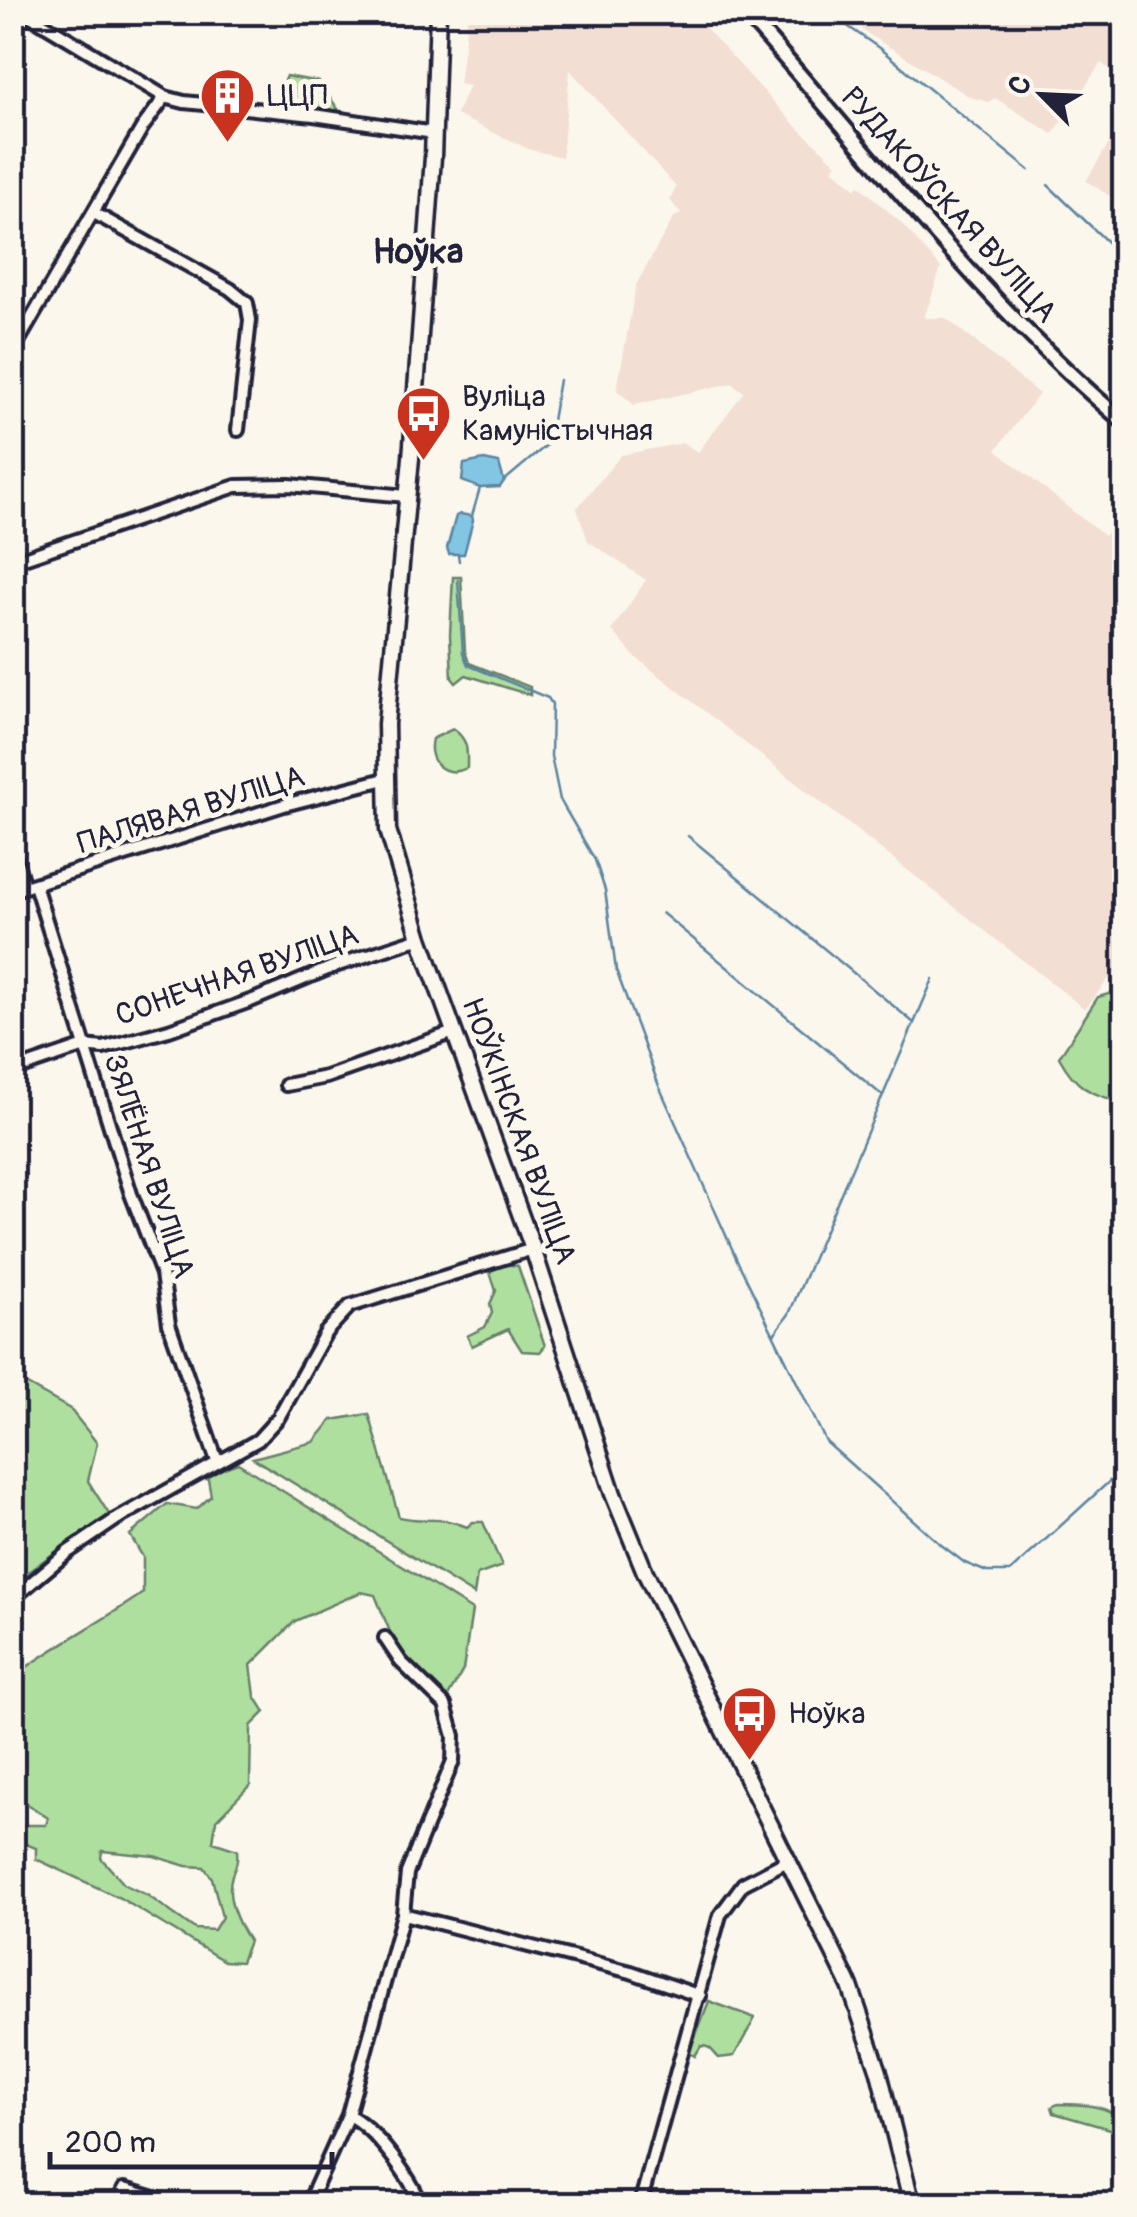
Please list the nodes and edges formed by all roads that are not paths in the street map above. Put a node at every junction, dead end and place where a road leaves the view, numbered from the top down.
1 (24, 12) edge
2 (438, 12) edge
3 (745, 12) edge
4 (166, 97) junction
5 (434, 133) junction
6 (94, 213) junction
7 (12, 352) edge
8 (1124, 422) edge
9 (238, 430) dead end
10 (406, 496) junction
11 (12, 562) edge
12 (384, 779) junction
13 (12, 846) edge
14 (24, 888) edge
15 (420, 938) junction
16 (454, 1032) junction
17 (85, 1046) junction
18 (12, 1070) edge
19 (286, 1085) dead end
20 (534, 1248) junction
21 (217, 1461) junction
22 (12, 1599) edge
23 (385, 1638) dead end
24 (789, 1860) junction
25 (402, 1914) junction
26 (700, 1996) junction
27 (348, 2115) junction
28 (117, 2204) edge
29 (175, 2204) edge
30 (308, 2204) edge
31 (421, 2204) edge
32 (640, 2204) edge
33 (912, 2204) edge

1 - 4 street
2 - 5 main road, НОЎКІНСКАЯ ВУЛІЦА
3 - 8 street, РУДАКОЎСКАЯ ВУЛІЦА
4 - 5 street
4 - 6 street
5 - 10 main road, НОЎКІНСКАЯ ВУЛІЦА
6 - 7 street
6 - 9 street
10 - 11 street
10 - 12 main road, НОЎКІНСКАЯ ВУЛІЦА
12 - 14 street, ПАЛЯВАЯ ВУЛІЦА
12 - 15 main road, НОЎКІНСКАЯ ВУЛІЦА
13 - 14 street, ЗЯЛЁНАЯ ВУЛІЦА
14 - 17 street, ЗЯЛЁНАЯ ВУЛІЦА
15 - 16 main road, НОЎКІНСКАЯ ВУЛІЦА
15 - 17 street, СОНЕЧНАЯ ВУЛІЦА
16 - 19 street
16 - 20 main road, НОЎКІНСКАЯ ВУЛІЦА
17 - 18 street, СОНЕЧНАЯ ВУЛІЦА
17 - 21 street, ЗЯЛЁНАЯ ВУЛІЦА
20 - 21 street
20 - 24 main road, НОЎКІНСКАЯ ВУЛІЦА
21 - 22 street
23 - 25 street
24 - 26 street
24 - 33 main road, НОЎКІНСКАЯ ВУЛІЦА
25 - 26 street
25 - 27 street
26 - 32 street
27 - 30 street
27 - 31 street
28 - 29 street

